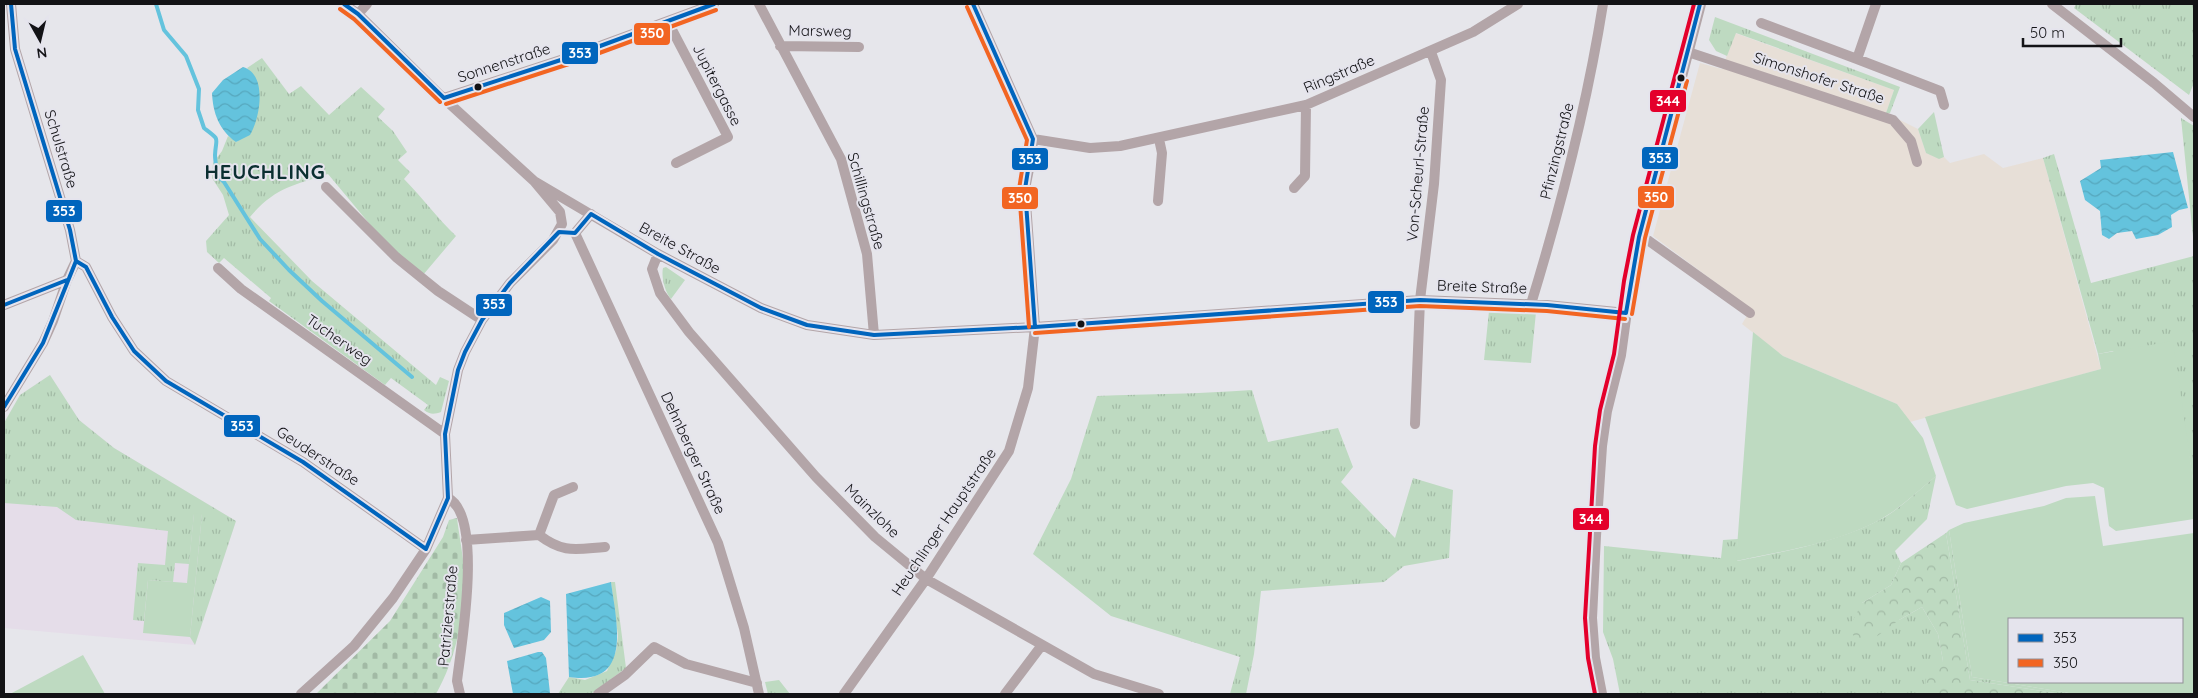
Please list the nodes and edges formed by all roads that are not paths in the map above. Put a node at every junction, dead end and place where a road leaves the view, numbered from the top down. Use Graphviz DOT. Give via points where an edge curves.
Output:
graph roads {
  1 [pos="11,4"];
  2 [pos="344,4"];
  3 [pos="366,4"];
  4 [pos="714,4"];
  5 [pos="759,4"];
  6 [pos="974,4"];
  7 [pos="1518,4"];
  8 [pos="1603,4"];
  9 [pos="1700,4"];
  10 [pos="1876,4"];
  11 [pos="2052,4"];
  12 [pos="358,14"];
  13 [pos="668,22"];
  14 [pos="1761,23"];
  15 [pos="780,46"];
  16 [pos="859,47"];
  17 [pos="1431,52"];
  18 [pos="1688,52"];
  19 [pos="1857,59"];
  20 [pos="444,98"];
  21 [pos="1306,105"];
  22 [pos="1944,105"];
  23 [pos="2194,117"];
  24 [pos="1033,139"];
  25 [pos="1159,139"];
  26 [pos="1917,162"];
  27 [pos="676,163"];
  28 [pos="534,181"];
  29 [pos="326,188"];
  30 [pos="1294,188"];
  31 [pos="1158,200"];
  32 [pos="591,214"];
  33 [pos="558,232"];
  34 [pos="575,233"];
  35 [pos="1639,237"];
  36 [pos="658,254"];
  37 [pos="76,261"];
  38 [pos="218,268"];
  39 [pos="67,280"];
  40 [pos="1420,300"];
  41 [pos="1531,304"];
  42 [pos="4,305"];
  43 [pos="1626,313"];
  44 [pos="1750,313"];
  45 [pos="482,320"];
  46 [pos="1035,327"];
  47 [pos="874,335"];
  48 [pos="4,407"];
  49 [pos="1415,424"];
  50 [pos="445,434"];
  51 [pos="573,487"];
  52 [pos="448,498"];
  53 [pos="539,535"];
  54 [pos="466,540"];
  55 [pos="605,547"];
  56 [pos="426,549"];
  57 [pos="926,578"];
  58 [pos="1042,645"];
  59 [pos="756,683"];
  60 [pos="301,694"];
  61 [pos="460,694"];
  62 [pos="598,694"];
  63 [pos="759,694"];
  64 [pos="844,694"];
  65 [pos="1005,694"];
  66 [pos="1159,694"];
  67 [pos="1601,694"];
  1 -- 37 [label="street, Schulstraße" via="15,49 70,230"];
  2 -- 12 [label="street"];
  3 -- 12 [label="street"];
  4 -- 13 [label="street, Sonnenstraße"];
  5 -- 15 [label="street, Schillingstraße"];
  6 -- 24 [label="street"];
  7 -- 17 [label="street, Ringstraße" via="1473,32"];
  8 -- 41 [label="street, Pfinzingstraße" via="1582,115"];
  9 -- 18 [label="street"];
  10 -- 19 [label="street"];
  11 -- 23 [label="street"];
  12 -- 20 [label="street"];
  13 -- 20 [label="street, Sonnenstraße"];
  13 -- 27 [label="street, Jupitergasse" via="728,137"];
  14 -- 19 [label="street"];
  15 -- 16 [label="street, Marsweg"];
  15 -- 47 [label="street, Schillingstraße" via="840,160 867,254"];
  17 -- 21 [label="street, Ringstraße"];
  17 -- 40 [label="street, Von-Scheurl-Straße" via="1441,80 1434,184"];
  18 -- 26 [label="street, Simonshofer Straße" via="1893,120 1911,141"];
  18 -- 35 [label="street"];
  19 -- 22 [label="street" via="1940,91"];
  20 -- 28 [label="street"];
  21 -- 25 [label="street, Ringstraße"];
  21 -- 30 [label="street" via="1306,176"];
  24 -- 25 [label="street, Ringstraße" via="1103,148"];
  24 -- 46 [label="street, Heuchlinger Hauptstraße" via="1025,189"];
  25 -- 31 [label="street" via="1162,158"];
  28 -- 32 [label="street, Breite Straße"];
  28 -- 33 [label="street" via="560,212 562,224"];
  29 -- 45 [label="street" via="396,257 438,291"];
  32 -- 34 [label="street"];
  32 -- 36 [label="street, Breite Straße"];
  33 -- 34 [label="street"];
  33 -- 45 [label="street" via="510,283"];
  34 -- 59 [label="street, Dehnberger Straße" via="718,543 744,628"];
  35 -- 43 [label="street"];
  35 -- 44 [label="street" via="1649,240"];
  36 -- 47 [label="street, Breite Straße" via="761,308 807,325"];
  36 -- 57 [label="street, Mainzlohe" via="652,269 660,293 689,332 816,477 875,537"];
  37 -- 39 [label="street"];
  37 -- 56 [label="street, Geuderstraße" via="86,268 134,352 166,381 303,462"];
  38 -- 50 [label="street, Tucherweg" via="241,289"];
  39 -- 42 [label="street"];
  39 -- 48 [label="street" via="43,343"];
  40 -- 41 [label="street, Breite Straße"];
  40 -- 46 [label="street, Breite Straße"];
  40 -- 49 [label="street, Von-Scheurl-Straße"];
  41 -- 43 [label="street, Breite Straße"];
  43 -- 67 [label="street" via="1620,355 1606,411 1594,536 1591,618"];
  45 -- 50 [label="street" via="458,370"];
  46 -- 47 [label="street, Breite Straße"];
  46 -- 57 [label="street, Heuchlinger Hauptstraße" via="1028,388 1009,451"];
  50 -- 52 [label="street"];
  51 -- 53 [label="street" via="554,495"];
  52 -- 54 [label="street, Patrizierstraße" via="455,502 462,514"];
  52 -- 56 [label="street"];
  53 -- 54 [label="street"];
  53 -- 55 [label="street" via="554,546 568,549"];
  54 -- 61 [label="street, Patrizierstraße" via="468,594 457,681"];
  56 -- 60 [label="street" via="393,598 354,646"];
  57 -- 58 [label="street, Mainzlohe"];
  57 -- 64 [label="street, Heuchlinger Hauptstraße"];
  58 -- 65 [label="street"];
  58 -- 66 [label="street, Mainzlohe" via="1094,674"];
  59 -- 62 [label="street" via="686,664 654,647 625,675"];
  59 -- 63 [label="street, Dehnberger Straße"];
}
